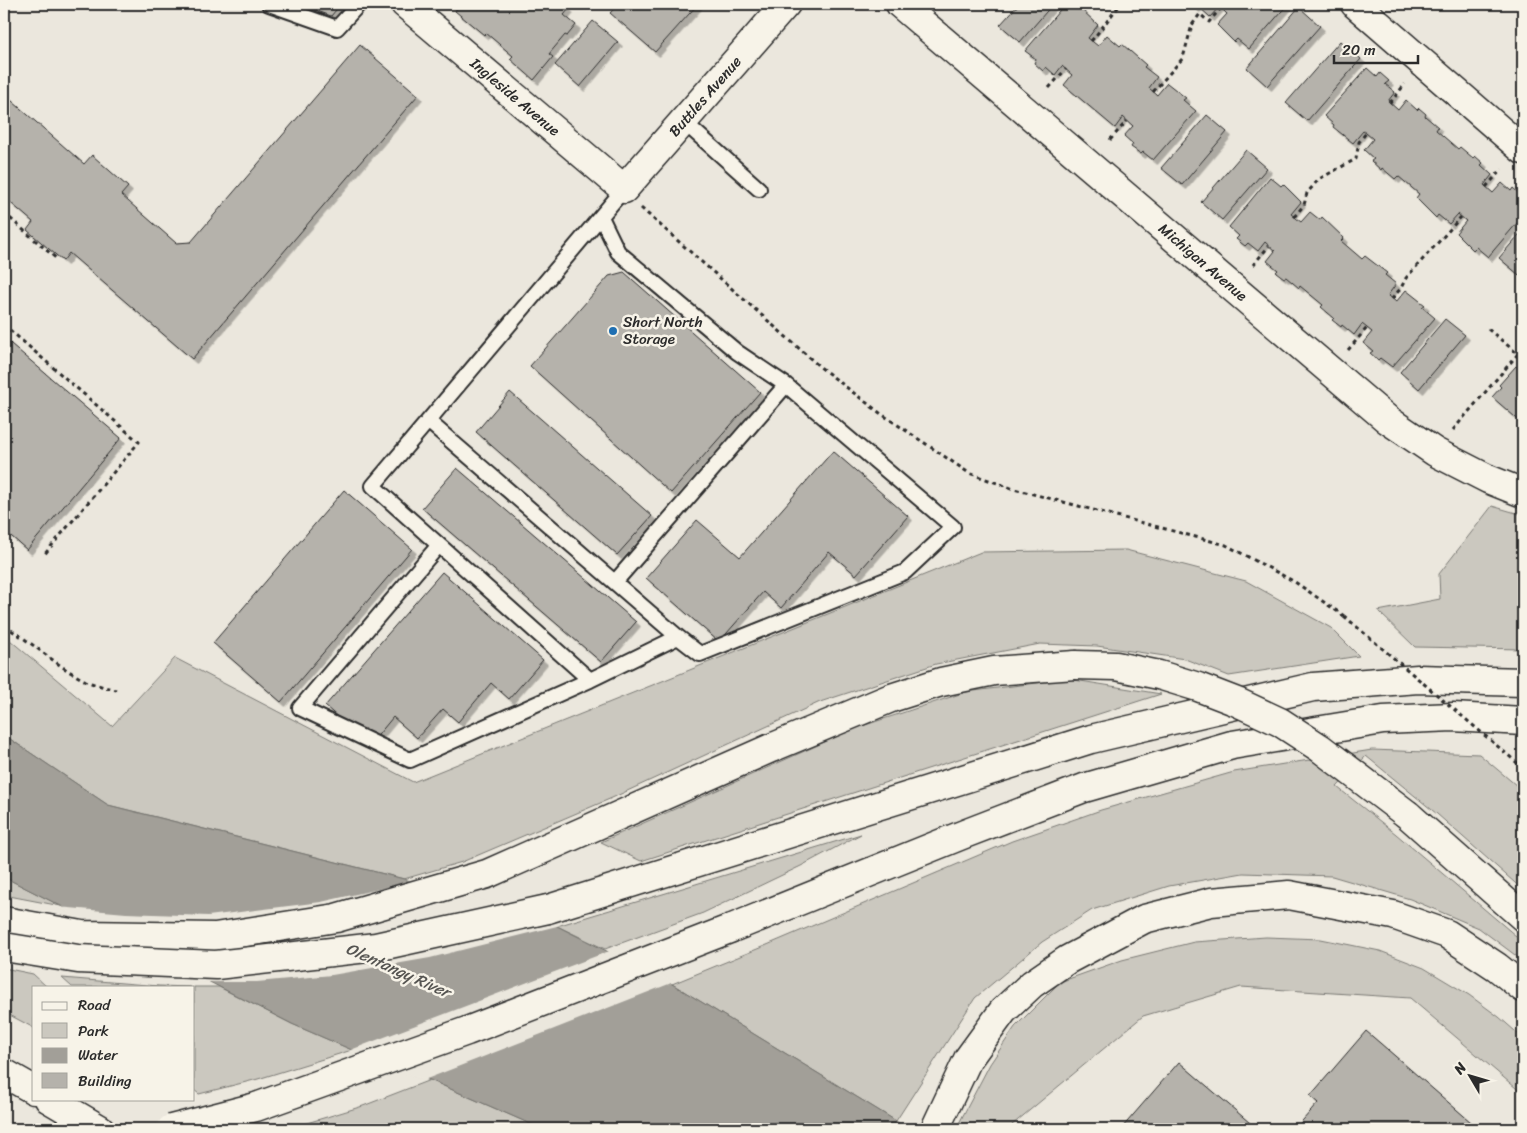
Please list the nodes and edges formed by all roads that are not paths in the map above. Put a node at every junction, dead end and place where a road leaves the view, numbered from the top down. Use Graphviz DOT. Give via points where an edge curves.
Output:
graph roads {
  1 [pos="269,4"];
  2 [pos="359,4"];
  3 [pos="405,4"];
  4 [pos="786,4"];
  5 [pos="900,4"];
  6 [pos="1355,4"];
  7 [pos="684,122"];
  8 [pos="1523,150"];
  9 [pos="758,189"];
  10 [pos="624,190"];
  11 [pos="601,217"];
  12 [pos="786,385"];
  13 [pos="428,420"];
  14 [pos="1523,493"];
  15 [pos="438,545"];
  16 [pos="615,582"];
  17 [pos="678,637"];
  18 [pos="590,680"];
  19 [pos="1523,682"];
  20 [pos="1523,721"];
  21 [pos="1523,917"];
  22 [pos="4,921"];
  23 [pos="4,947"];
  24 [pos="1523,988"];
  25 [pos="4,1073"];
  26 [pos="32,1089"];
  27 [pos="51,1100"];
  28 [pos="100,1129"];
  29 [pos="171,1129"];
  30 [pos="935,1129"];
  1 -- 2 [label="lane" via="337,28"];
  3 -- 10 [label="main road, Ingleside Avenue"];
  4 -- 7 [label="main road, Buttles Avenue"];
  5 -- 14 [label="main road, Michigan Avenue" via="1388,420 1435,452"];
  6 -- 8 [label="main road"];
  7 -- 9 [label="lane"];
  7 -- 10 [label="main road, Buttles Avenue"];
  10 -- 11 [label="lane"];
  11 -- 12 [label="lane" via="618,252 737,352"];
  11 -- 13 [label="lane"];
  12 -- 16 [label="lane"];
  12 -- 17 [label="lane" via="953,528 905,572 700,654"];
  13 -- 15 [label="lane" via="372,486"];
  13 -- 16 [label="lane"];
  15 -- 18 [label="lane"];
  15 -- 18 [label="lane" via="300,708 410,760"];
  16 -- 17 [label="lane"];
  17 -- 18 [label="lane"];
  19 -- 23 [label="main road, bridge" via="1418,679 1313,688 1091,739 548,910 376,947 216,965 78,959"];
  20 -- 29 [label="main road, bridge" via="1453,717 1383,720 1232,745 1084,788 467,1031 256,1107"];
  21 -- 22 [label="main road, bridge" via="1408,815 1280,722 1237,702 1159,675 1116,666 1075,665 994,671 942,682 891,698 487,874 336,918 215,937 82,935"];
  24 -- 30 [label="main road" via="1447,934 1393,915 1289,895 1211,902 1144,919 1067,960 1032,984 1003,1011 968,1059"];
  25 -- 26 [label="main road"];
  27 -- 28 [label="main road"];
}
